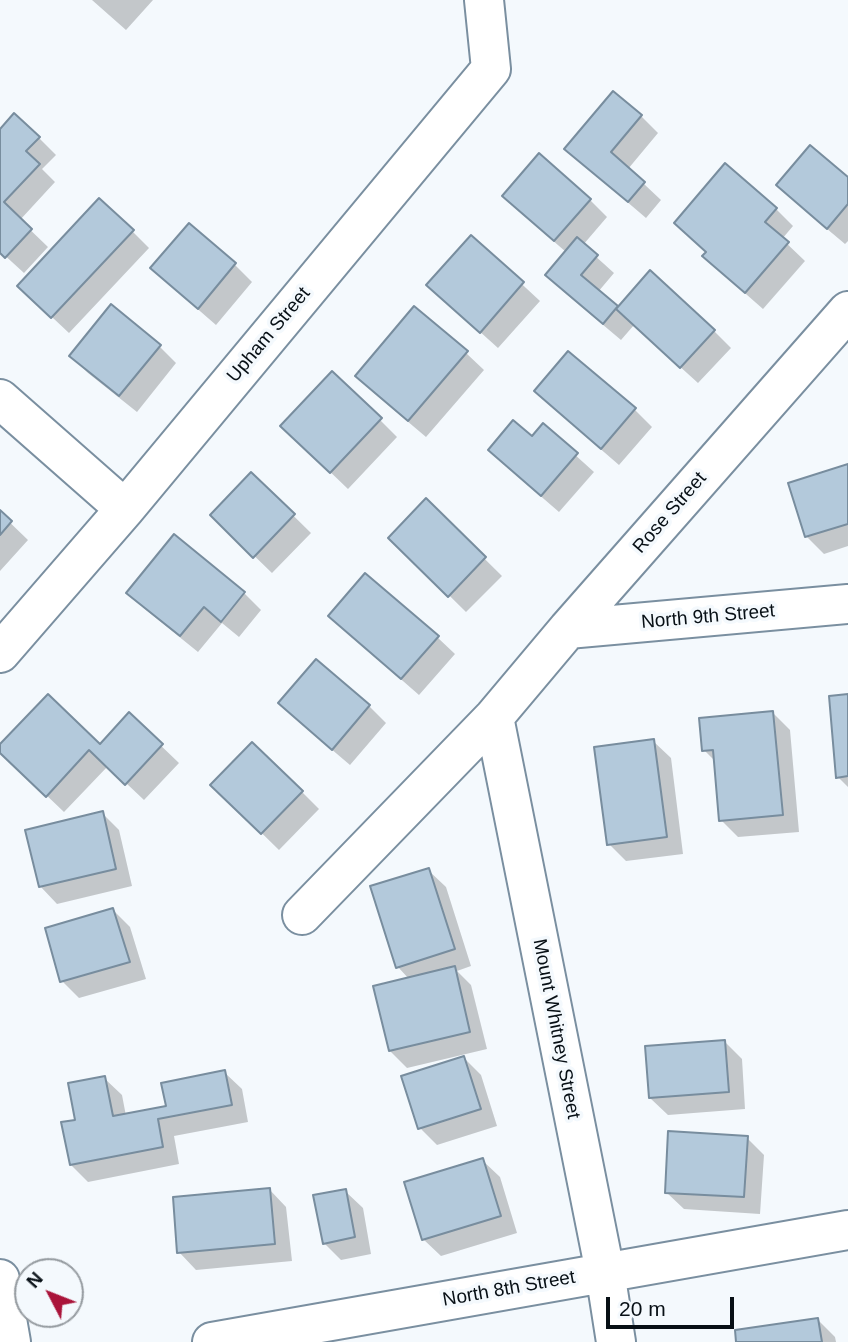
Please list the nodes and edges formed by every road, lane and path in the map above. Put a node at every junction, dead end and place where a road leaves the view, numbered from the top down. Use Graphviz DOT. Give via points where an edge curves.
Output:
graph roads {
  1 [pos="484,0"];
  2 [pos="848,311"];
  3 [pos="0,399"];
  4 [pos="125,509"];
  5 [pos="848,604"];
  6 [pos="568,629"];
  7 [pos="0,653"];
  8 [pos="494,716"];
  9 [pos="302,915"];
  10 [pos="848,1230"];
  11 [pos="605,1272"];
  12 [pos="0,1279"];
  13 [pos="10,1342"];
  14 [pos="212,1342"];
  15 [pos="617,1342"];
  1 -- 4 [label="street, Upham Street" via="491,69"];
  2 -- 6 [label="street, Rose Street"];
  3 -- 4 [label="street"];
  4 -- 7 [label="street, Upham Street"];
  5 -- 6 [label="street, North 9th Street"];
  6 -- 8 [label="street, Rose Street"];
  8 -- 9 [label="street, Rose Street"];
  8 -- 11 [label="street, Mount Whitney Street"];
  10 -- 11 [label="street, North 8th Street"];
  11 -- 14 [label="street, North 8th Street"];
  11 -- 15 [label="street, Mount Whitney Street"];
  12 -- 13 [label="street"];
}
